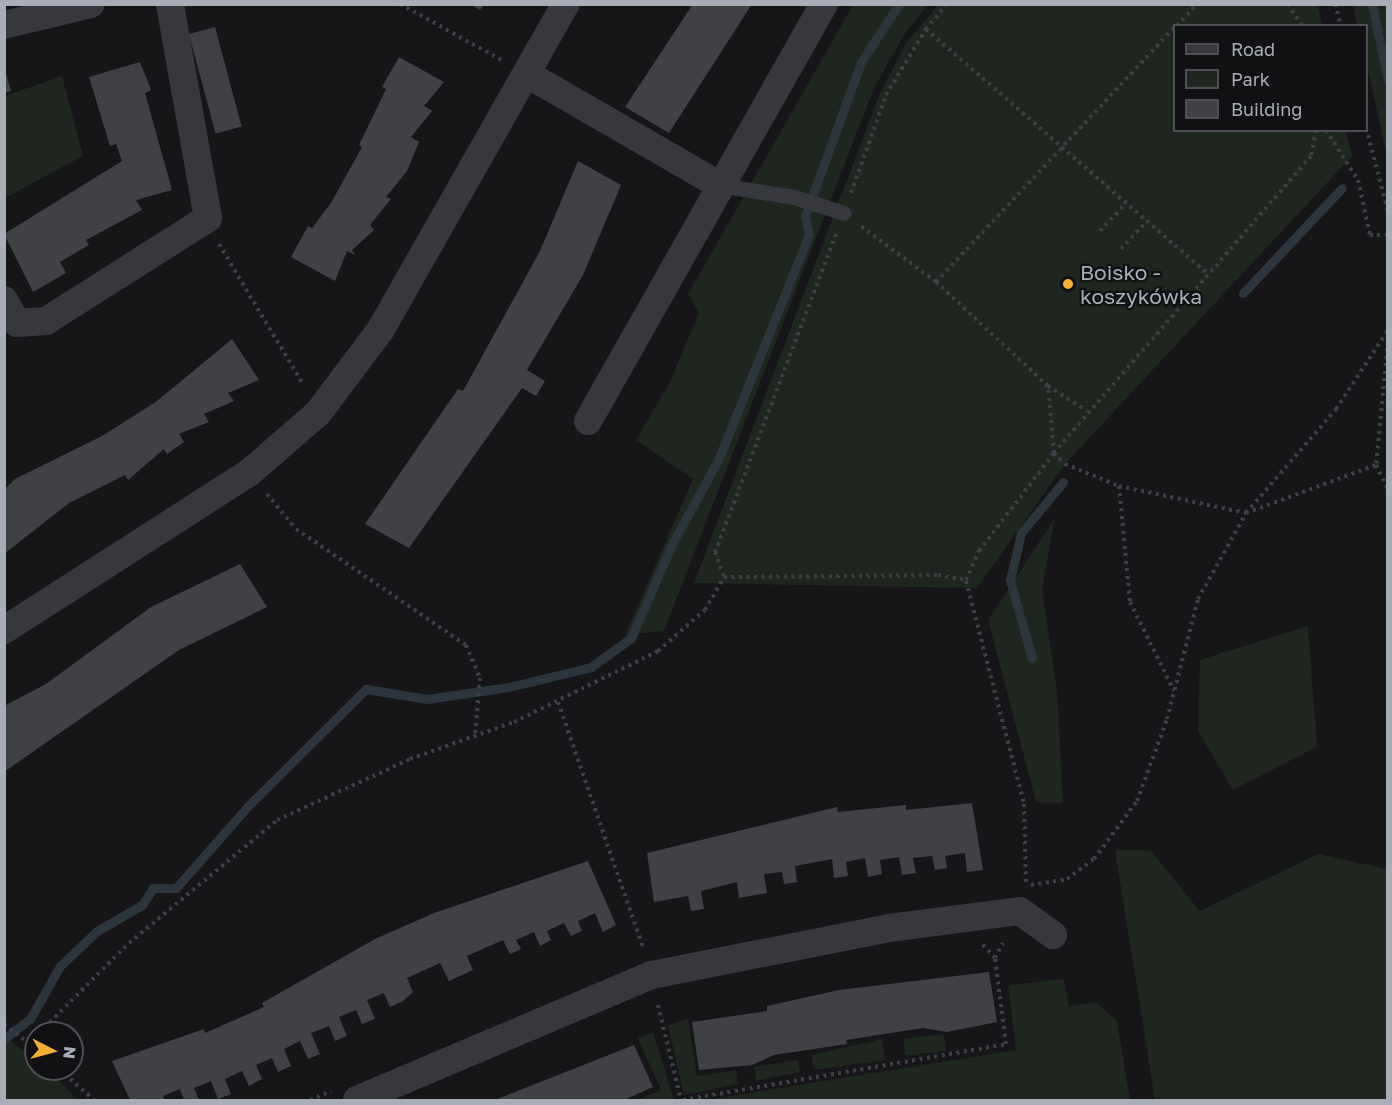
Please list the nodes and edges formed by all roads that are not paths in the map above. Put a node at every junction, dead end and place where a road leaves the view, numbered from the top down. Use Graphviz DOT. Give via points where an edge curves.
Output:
graph roads {
  1 [pos="91,4"];
  2 [pos="170,4"];
  3 [pos="566,4"];
  4 [pos="824,4"];
  5 [pos="4,25"];
  6 [pos="527,74"];
  7 [pos="719,184"];
  8 [pos="844,213"];
  9 [pos="4,300"];
  10 [pos="588,421"];
  11 [pos="4,630"];
  12 [pos="1053,935"];
  13 [pos="357,1101"];
  1 -- 5 [label="street"];
  2 -- 9 [label="street" via="208,218 46,321 17,323"];
  3 -- 6 [label="street"];
  4 -- 7 [label="street"];
  6 -- 7 [label="street"];
  6 -- 11 [label="street" via="381,329 318,413 249,473"];
  7 -- 8 [label="lane" via="794,197"];
  7 -- 10 [label="street"];
  12 -- 13 [label="street" via="1020,911 889,928 652,975"];
}
